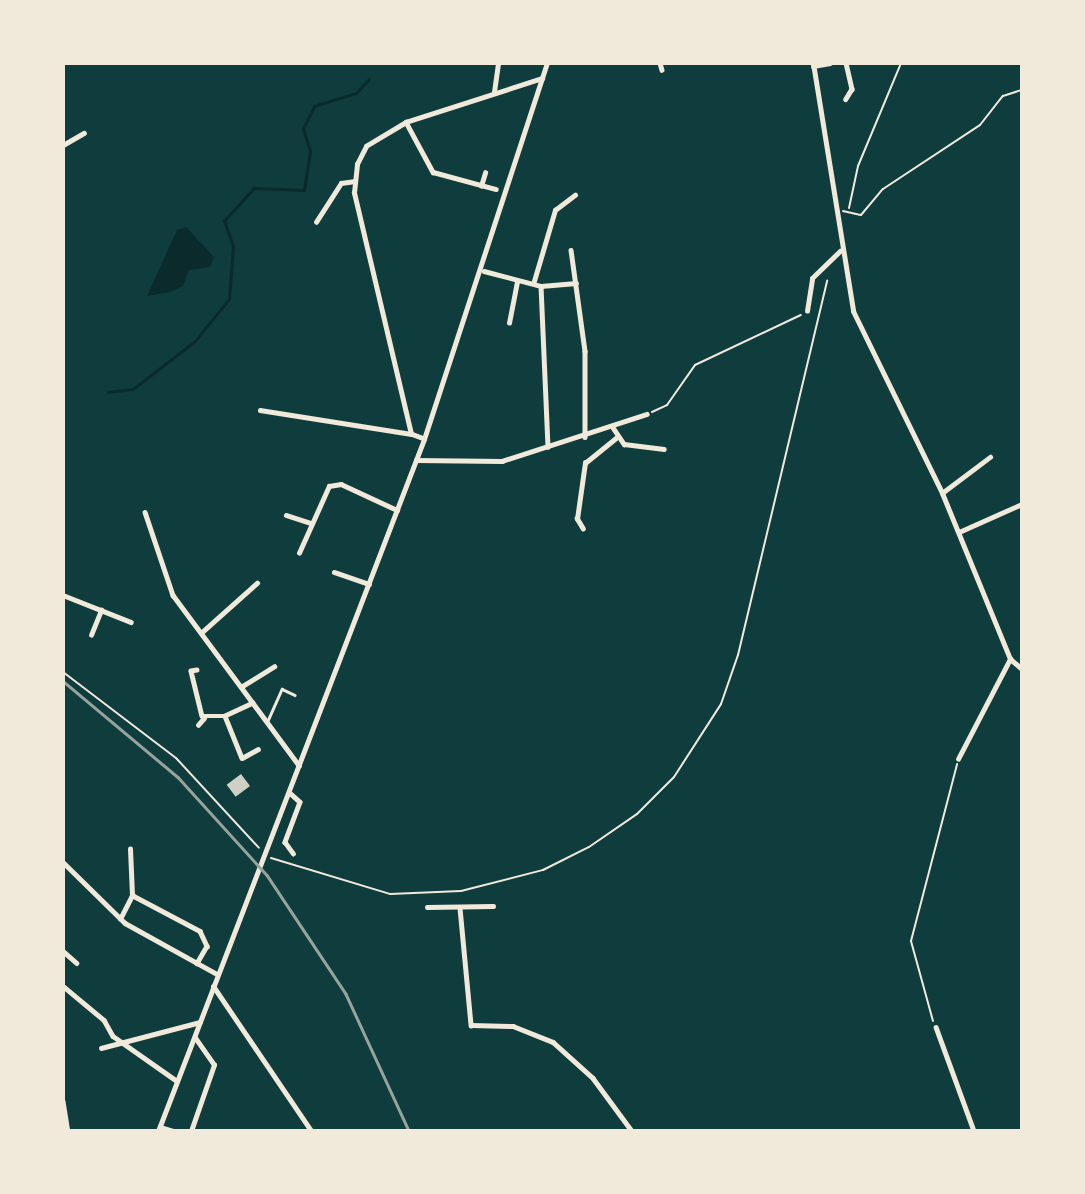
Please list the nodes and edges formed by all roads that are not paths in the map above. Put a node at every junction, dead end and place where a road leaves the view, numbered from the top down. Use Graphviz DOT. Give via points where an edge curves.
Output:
graph roads {
  1 [pos="498,63"];
  2 [pos="547,63"];
  3 [pos="660,63"];
  4 [pos="830,63"];
  5 [pos="846,63"];
  6 [pos="813,64"];
  7 [pos="662,70"];
  8 [pos="542,78"];
  9 [pos="494,93"];
  10 [pos="846,99"];
  11 [pos="406,122"];
  12 [pos="84,133"];
  13 [pos="63,145"];
  14 [pos="485,173"];
  15 [pos="355,181"];
  16 [pos="481,186"];
  17 [pos="495,189"];
  18 [pos="575,195"];
  19 [pos="316,222"];
  20 [pos="571,250"];
  21 [pos="840,251"];
  22 [pos="484,271"];
  23 [pos="534,281"];
  24 [pos="517,282"];
  25 [pos="576,283"];
  26 [pos="541,286"];
  27 [pos="807,311"];
  28 [pos="509,323"];
  29 [pos="260,410"];
  30 [pos="647,414"];
  31 [pos="612,426"];
  32 [pos="411,435"];
  33 [pos="585,437"];
  34 [pos="616,438"];
  35 [pos="424,439"];
  36 [pos="548,447"];
  37 [pos="664,449"];
  38 [pos="990,457"];
  39 [pos="416,460"];
  40 [pos="942,493"];
  41 [pos="1022,504"];
  42 [pos="397,510"];
  43 [pos="145,512"];
  44 [pos="286,515"];
  45 [pos="311,523"];
  46 [pos="583,529"];
  47 [pos="959,532"];
  48 [pos="299,553"];
  49 [pos="334,572"];
  50 [pos="257,583"];
  51 [pos="369,584"];
  52 [pos="63,595"];
  53 [pos="101,610"];
  54 [pos="131,622"];
  55 [pos="201,633"];
  56 [pos="91,635"];
  57 [pos="1010,659"];
  58 [pos="274,666"];
  59 [pos="1022,669"];
  60 [pos="197,670"];
  61 [pos="241,687"];
  62 [pos="295,695"];
  63 [pos="253,703"];
  64 [pos="225,716"];
  65 [pos="204,718"];
  66 [pos="267,722"];
  67 [pos="198,725"];
  68 [pos="258,749"];
  69 [pos="958,759"];
  70 [pos="300,765"];
  71 [pos="290,793"];
  72 [pos="130,849"];
  73 [pos="293,853"];
  74 [pos="63,862"];
  75 [pos="132,895"];
  76 [pos="493,906"];
  77 [pos="427,907"];
  78 [pos="460,908"];
  79 [pos="120,919"];
  80 [pos="63,951"];
  81 [pos="77,963"];
  82 [pos="197,963"];
  83 [pos="217,974"];
  84 [pos="63,986"];
  85 [pos="213,986"];
  86 [pos="200,1022"];
  87 [pos="936,1027"];
  88 [pos="195,1038"];
  89 [pos="121,1042"];
  90 [pos="101,1048"];
  91 [pos="177,1081"];
  92 [pos="63,1101"];
  93 [pos="159,1129"];
  94 [pos="68,1131"];
  95 [pos="173,1131"];
  96 [pos="191,1131"];
  97 [pos="311,1131"];
  98 [pos="632,1131"];
  99 [pos="974,1131"];
  1 -- 9 [label="street"];
  2 -- 8 [label="street"];
  3 -- 7 [label="street"];
  4 -- 6 [label="street"];
  5 -- 10 [label="street" via="852,89"];
  6 -- 21 [label="street"];
  8 -- 9 [label="street"];
  8 -- 22 [label="street"];
  9 -- 11 [label="street"];
  11 -- 15 [label="street" via="366,146"];
  11 -- 16 [label="street" via="433,172"];
  12 -- 13 [label="street"];
  14 -- 16 [label="street"];
  15 -- 19 [label="street" via="341,183"];
  15 -- 32 [label="street"];
  16 -- 17 [label="street"];
  18 -- 23 [label="street" via="555,210"];
  20 -- 25 [label="street"];
  21 -- 27 [label="street" via="812,278"];
  21 -- 40 [label="street" via="859,327"];
  22 -- 24 [label="street"];
  22 -- 35 [label="street"];
  23 -- 24 [label="street"];
  23 -- 26 [label="street"];
  24 -- 28 [label="street"];
  25 -- 26 [label="street"];
  25 -- 33 [label="street"];
  26 -- 36 [label="street"];
  29 -- 32 [label="street" via="393,437"];
  30 -- 31 [label="street"];
  31 -- 33 [label="street"];
  31 -- 34 [label="street"];
  32 -- 35 [label="street"];
  33 -- 36 [label="street"];
  34 -- 37 [label="street"];
  34 -- 46 [label="street" via="585,463 577,519"];
  35 -- 39 [label="street"];
  36 -- 39 [label="street" via="473,465"];
  38 -- 40 [label="street"];
  39 -- 42 [label="street"];
  40 -- 47 [label="street"];
  41 -- 47 [label="street"];
  42 -- 45 [label="street" via="341,484 329,486"];
  42 -- 51 [label="street"];
  43 -- 55 [label="street" via="173,596"];
  44 -- 45 [label="street"];
  45 -- 48 [label="street"];
  47 -- 57 [label="street"];
  49 -- 51 [label="street"];
  50 -- 55 [label="street"];
  51 -- 70 [label="street"];
  52 -- 53 [label="street"];
  53 -- 54 [label="street"];
  53 -- 56 [label="street"];
  55 -- 61 [label="street"];
  57 -- 59 [label="street"];
  57 -- 69 [label="street"];
  58 -- 61 [label="street"];
  60 -- 65 [label="street" via="191,671"];
  61 -- 63 [label="street"];
  62 -- 66 [label="lane" via="282,689"];
  63 -- 64 [label="street"];
  63 -- 66 [label="street"];
  64 -- 65 [label="street"];
  64 -- 68 [label="street" via="242,758"];
  65 -- 67 [label="street"];
  66 -- 70 [label="street"];
  70 -- 71 [label="street"];
  71 -- 73 [label="street" via="300,802 285,842"];
  71 -- 83 [label="street"];
  72 -- 75 [label="street"];
  74 -- 79 [label="street"];
  75 -- 79 [label="street"];
  75 -- 82 [label="street" via="200,930 206,946"];
  76 -- 78 [label="street"];
  77 -- 78 [label="street"];
  78 -- 98 [label="street" via="471,1025 513,1026 553,1042 593,1078"];
  79 -- 82 [label="street"];
  80 -- 81 [label="street"];
  82 -- 83 [label="street"];
  83 -- 85 [label="street"];
  84 -- 89 [label="street"];
  85 -- 86 [label="street"];
  85 -- 97 [label="street"];
  86 -- 88 [label="street"];
  86 -- 89 [label="street"];
  87 -- 99 [label="street"];
  88 -- 91 [label="street"];
  88 -- 96 [label="street" via="214,1065"];
  89 -- 90 [label="street"];
  89 -- 91 [label="street"];
  91 -- 93 [label="street"];
  92 -- 94 [label="street"];
  93 -- 95 [label="street"];
}
